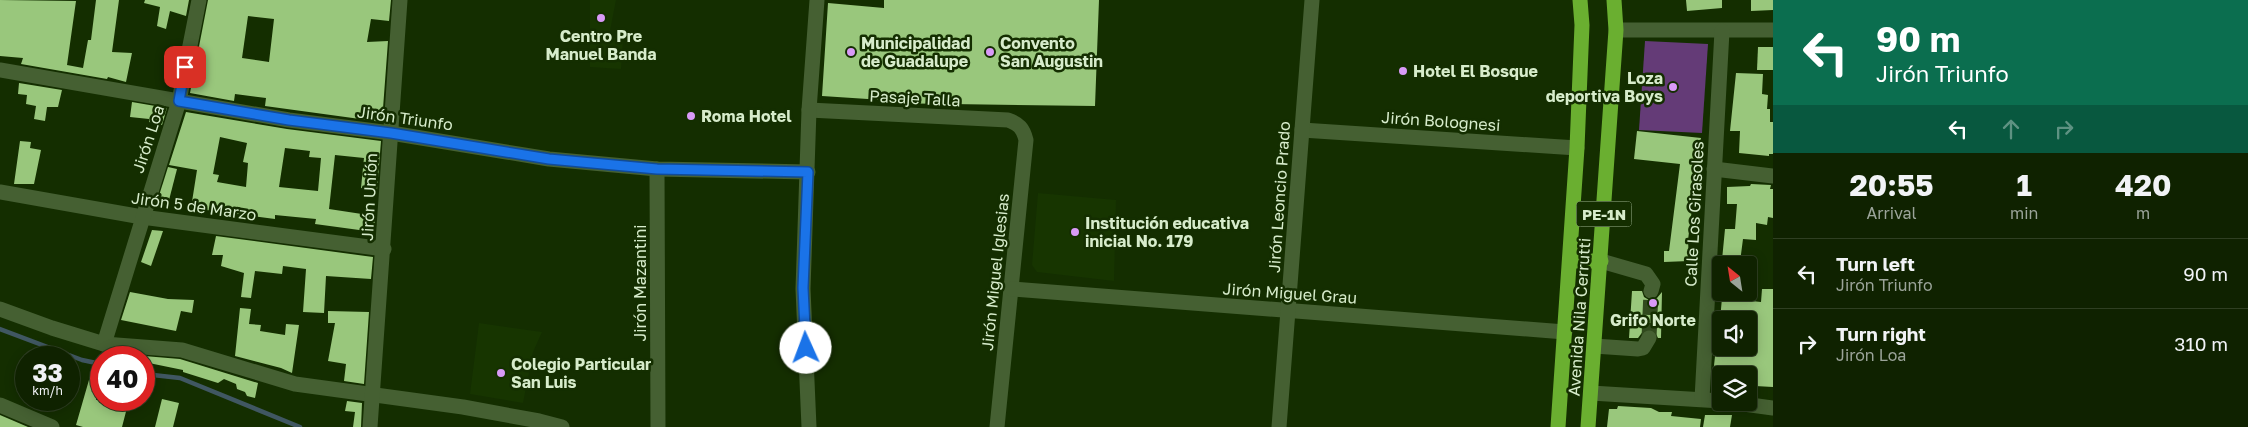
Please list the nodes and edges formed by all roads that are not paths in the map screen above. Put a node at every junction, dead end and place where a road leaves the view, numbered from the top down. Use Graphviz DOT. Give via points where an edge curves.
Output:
graph roads {
  1 [pos="199,0"];
  2 [pos="400,0"];
  3 [pos="817,0"];
  4 [pos="1312,0"];
  5 [pos="1580,0"];
  6 [pos="1614,0"];
  7 [pos="1616,30"];
  8 [pos="1773,30"];
  9 [pos="1722,31"];
  10 [pos="0,70"];
  11 [pos="179,101"];
  12 [pos="810,110"];
  13 [pos="1018,124"];
  14 [pos="1302,130"];
  15 [pos="391,133"];
  16 [pos="1577,148"];
  17 [pos="657,169"];
  18 [pos="1714,169"];
  19 [pos="808,172"];
  20 [pos="1773,176"];
  21 [pos="0,192"];
  22 [pos="142,217"];
  23 [pos="384,249"];
  24 [pos="1570,261"];
  25 [pos="1601,261"];
  26 [pos="1012,289"];
  27 [pos="1651,292"];
  28 [pos="0,309"];
  29 [pos="1288,311"];
  30 [pos="1565,332"];
  31 [pos="1649,338"];
  32 [pos="104,344"];
  33 [pos="1594,346"];
  34 [pos="1591,394"];
  35 [pos="374,396"];
  36 [pos="1702,399"];
  37 [pos="1712,401"];
  38 [pos="0,405"];
  39 [pos="1757,406"];
  40 [pos="1773,408"];
  41 [pos="44,426"];
  42 [pos="370,427"];
  43 [pos="562,427"];
  44 [pos="658,427"];
  45 [pos="809,427"];
  46 [pos="997,427"];
  47 [pos="1279,427"];
  48 [pos="1558,427"];
  49 [pos="1588,427"];
  1 -- 11 [label="street, Jirón Loa"];
  2 -- 15 [label="street, Jirón Unión"];
  3 -- 12 [label="street"];
  4 -- 14 [label="street, Jirón Leoncio Prado"];
  5 -- 16 [label="highway, Avenida Nila Cerrutti / PE-1N" via="1582,25"];
  6 -- 7 [label="highway, Avenida Nila Cerrutti / PE-1N"];
  7 -- 9 [label="street"];
  7 -- 25 [label="highway, Avenida Nila Cerrutti / PE-1N"];
  8 -- 9 [label="street"];
  9 -- 18 [label="street, Calle Los Girasoles"];
  10 -- 11 [label="street, Jirón Triunfo"];
  11 -- 15 [label="street, Jirón Triunfo"];
  11 -- 22 [label="street, Jirón Loa"];
  12 -- 13 [label="street, Pasaje Talla" via="1008,120"];
  12 -- 19 [label="street"];
  13 -- 26 [label="street, Jirón Miguel Iglesias" via="1024,130 1026,140"];
  14 -- 16 [label="street, Jirón Bolognesi"];
  14 -- 29 [label="street, Jirón Leoncio Prado"];
  15 -- 17 [label="street, Jirón Triunfo" via="549,159"];
  15 -- 23 [label="street, Jirón Unión"];
  16 -- 24 [label="highway, Avenida Nila Cerrutti / PE-1N"];
  17 -- 19 [label="street, Jirón Triunfo"];
  17 -- 44 [label="street, Jirón Mazantini"];
  18 -- 20 [label="street"];
  18 -- 36 [label="street, Calle Los Girasoles"];
  19 -- 45 [label="street" via="803,288"];
  21 -- 22 [label="street, Jirón 5 de Marzo"];
  22 -- 23 [label="street, Jirón 5 de Marzo"];
  22 -- 32 [label="street, Jirón Loa"];
  23 -- 35 [label="street, Jirón Unión"];
  24 -- 25 [label="highway"];
  24 -- 30 [label="highway, Avenida Nila Cerrutti / PE-1N"];
  25 -- 27 [label="street" via="1646,274 1653,284"];
  25 -- 33 [label="highway, Avenida Nila Cerrutti / PE-1N"];
  26 -- 29 [label="street, Jirón Miguel Grau"];
  26 -- 46 [label="street, Jirón Miguel Iglesias"];
  28 -- 32 [label="street"];
  29 -- 30 [label="street, Jirón Miguel Grau"];
  29 -- 47 [label="street, Jirón Leoncio Prado"];
  30 -- 48 [label="highway, Avenida Nila Cerrutti / PE-1N"];
  31 -- 33 [label="street" via="1643,348 1638,349"];
  32 -- 35 [label="street" via="182,350 295,384"];
  33 -- 34 [label="highway, Avenida Nila Cerrutti / PE-1N"];
  34 -- 36 [label="street"];
  34 -- 49 [label="highway, Avenida Nila Cerrutti / PE-1N"];
  35 -- 42 [label="street, Jirón Unión"];
  35 -- 43 [label="street" via="463,407"];
  36 -- 37 [label="street"];
  38 -- 41 [label="street"];
  39 -- 40 [label="street"];
}
